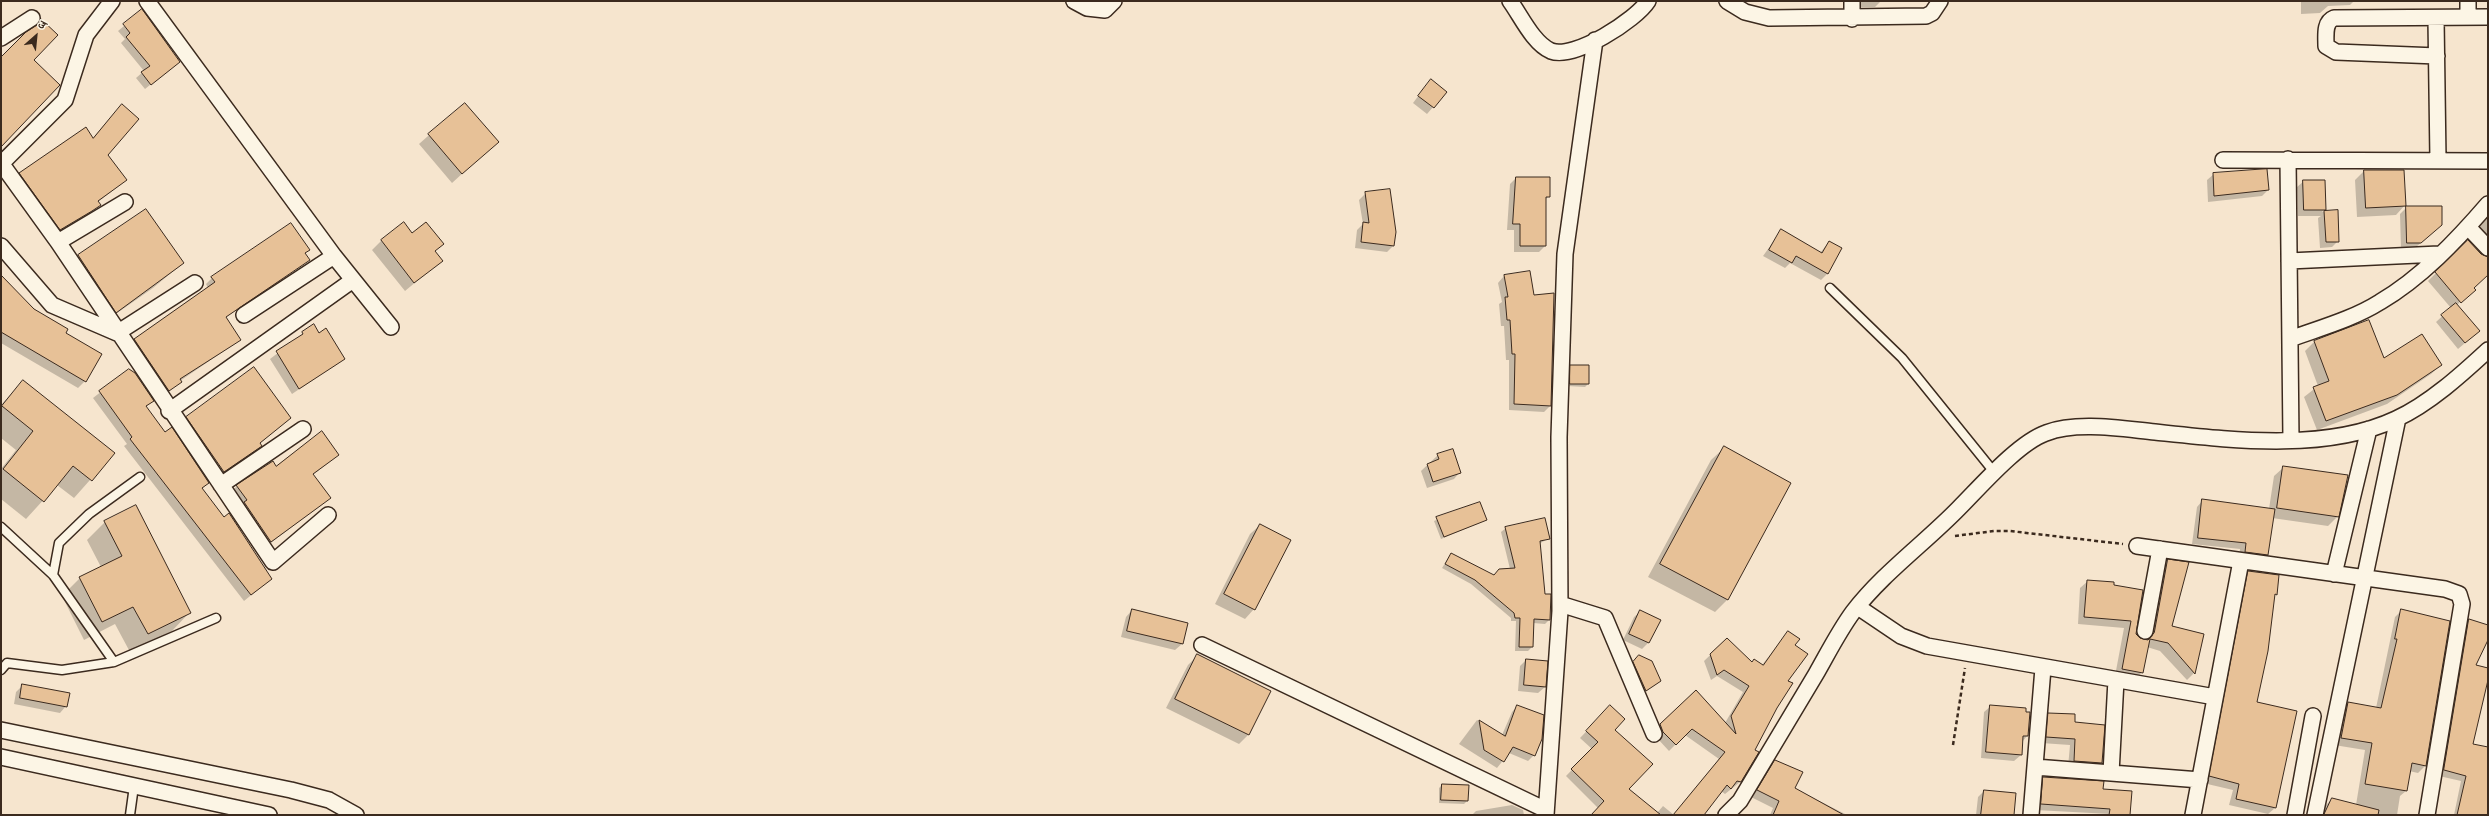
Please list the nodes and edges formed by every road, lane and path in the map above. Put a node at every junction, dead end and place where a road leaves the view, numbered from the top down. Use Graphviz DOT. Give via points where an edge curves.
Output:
graph roads {
  1 [pos="112,1"];
  2 [pos="147,1"];
  3 [pos="1074,1"];
  4 [pos="1114,1"];
  5 [pos="1510,1"];
  6 [pos="1648,1"];
  7 [pos="1727,1"];
  8 [pos="1852,1"];
  9 [pos="1940,1"];
  10 [pos="2468,1"];
  11 [pos="2488,17"];
  12 [pos="32,18"];
  13 [pos="1852,18"];
  14 [pos="2468,18"];
  15 [pos="2436,19"];
  16 [pos="1601,37"];
  17 [pos="1,38"];
  18 [pos="2437,56"];
  19 [pos="2288,159"];
  20 [pos="2223,160"];
  21 [pos="2438,160"];
  22 [pos="2488,161"];
  23 [pos="1,164"];
  24 [pos="125,202"];
  25 [pos="2488,204"];
  26 [pos="2468,227"];
  27 [pos="58,242"];
  28 [pos="1,246"];
  29 [pos="2488,248"];
  30 [pos="2439,254"];
  31 [pos="334,256"];
  32 [pos="2289,261"];
  33 [pos="353,280"];
  34 [pos="195,283"];
  35 [pos="1830,288"];
  36 [pos="244,315"];
  37 [pos="391,327"];
  38 [pos="117,333"];
  39 [pos="2290,339"];
  40 [pos="2488,350"];
  41 [pos="169,411"];
  42 [pos="2398,418"];
  43 [pos="303,429"];
  44 [pos="2369,429"];
  45 [pos="2291,440"];
  46 [pos="1994,472"];
  47 [pos="140,477"];
  48 [pos="221,485"];
  49 [pos="328,515"];
  50 [pos="1,527"];
  51 [pos="1928,540"];
  52 [pos="2137,546"];
  53 [pos="2160,549"];
  54 [pos="2241,561"];
  55 [pos="2334,574"];
  56 [pos="53,575"];
  57 [pos="2366,578"];
  58 [pos="1560,604"];
  59 [pos="1858,607"];
  60 [pos="216,618"];
  61 [pos="2145,631"];
  62 [pos="1202,645"];
  63 [pos="1967,655"];
  64 [pos="4,662"];
  65 [pos="114,662"];
  66 [pos="2043,668"];
  67 [pos="1,670"];
  68 [pos="2116,680"];
  69 [pos="2215,697"];
  70 [pos="2312,716"];
  71 [pos="1,730"];
  72 [pos="1654,734"];
  73 [pos="1953,745"];
  74 [pos="1,757"];
  75 [pos="2035,767"];
  76 [pos="2112,773"];
  77 [pos="2200,780"];
  78 [pos="134,786"];
  79 [pos="1546,813"];
  80 [pos="130,815"];
  81 [pos="269,815"];
  82 [pos="356,815"];
  83 [pos="1726,815"];
  84 [pos="2031,815"];
  85 [pos="2193,815"];
  86 [pos="2295,815"];
  87 [pos="2315,815"];
  88 [pos="2427,815"];
  1 -- 23 [label="street" via="86,35 65,100"];
  2 -- 31 [label="street"];
  3 -- 4 [label="street" via="1087,8 1105,10"];
  5 -- 16 [label="street" via="1542,45 1550,50 1563,53"];
  6 -- 16 [label="street" via="1629,21"];
  7 -- 13 [label="street" via="1745,12 1769,18"];
  8 -- 13 [label="street"];
  9 -- 13 [label="street" via="1932,13 1926,16"];
  10 -- 14 [label="street"];
  11 -- 14 [label="street"];
  12 -- 17 [label="street"];
  14 -- 15 [label="street"];
  15 -- 18 [label="street"];
  15 -- 18 [label="street" via="2334,18 2326,25 2326,46 2336,52"];
  16 -- 58 [label="street" via="1565,254 1559,437"];
  18 -- 21 [label="street"];
  19 -- 20 [label="street"];
  19 -- 21 [label="street"];
  19 -- 32 [label="street"];
  21 -- 22 [label="street"];
  23 -- 27 [label="street"];
  24 -- 27 [label="street"];
  25 -- 26 [label="street"];
  26 -- 29 [label="street"];
  26 -- 30 [label="street"];
  27 -- 38 [label="street"];
  28 -- 38 [label="street" via="52,305"];
  30 -- 32 [label="street"];
  30 -- 39 [label="street" via="2408,283 2380,302"];
  31 -- 33 [label="street"];
  31 -- 36 [label="street"];
  32 -- 39 [label="street"];
  33 -- 37 [label="street"];
  33 -- 41 [label="street"];
  34 -- 38 [label="street"];
  35 -- 46 [label="lane" via="1902,358"];
  38 -- 41 [label="street"];
  39 -- 45 [label="street"];
  40 -- 42 [label="street" via="2456,380"];
  41 -- 48 [label="street"];
  42 -- 44 [label="street"];
  42 -- 57 [label="street"];
  43 -- 48 [label="street"];
  44 -- 45 [label="street" via="2325,440"];
  44 -- 55 [label="street"];
  45 -- 46 [label="street" via="2206,437 2109,427 2060,430 2032,440"];
  46 -- 51 [label="street"];
  47 -- 56 [label="lane" via="89,514 59,543"];
  48 -- 49 [label="street" via="273,562"];
  50 -- 56 [label="lane"];
  51 -- 52 [label="path" via="1994,531"];
  51 -- 59 [label="street" via="1887,575"];
  52 -- 53 [label="street"];
  53 -- 54 [label="street"];
  53 -- 61 [label="street"];
  54 -- 55 [label="street"];
  54 -- 69 [label="street"];
  55 -- 57 [label="street"];
  56 -- 65 [label="lane"];
  57 -- 87 [label="street"];
  57 -- 88 [label="street" via="2453,590 2461,599"];
  58 -- 72 [label="street" via="1605,618"];
  58 -- 79 [label="street"];
  59 -- 63 [label="street" via="1901,636 1917,643"];
  59 -- 83 [label="street" via="1740,801"];
  60 -- 65 [label="lane"];
  62 -- 79 [label="street"];
  63 -- 66 [label="street"];
  63 -- 73 [label="path"];
  64 -- 65 [label="lane" via="62,670"];
  64 -- 67 [label="lane"];
  66 -- 68 [label="street"];
  66 -- 75 [label="street"];
  68 -- 69 [label="street"];
  68 -- 76 [label="street"];
  69 -- 77 [label="street"];
  70 -- 86 [label="street"];
  71 -- 82 [label="street" via="291,790 333,802"];
  74 -- 78 [label="street"];
  75 -- 76 [label="street"];
  75 -- 84 [label="street"];
  76 -- 77 [label="street"];
  77 -- 85 [label="street"];
  78 -- 80 [label="lane"];
  78 -- 81 [label="street"];
}
